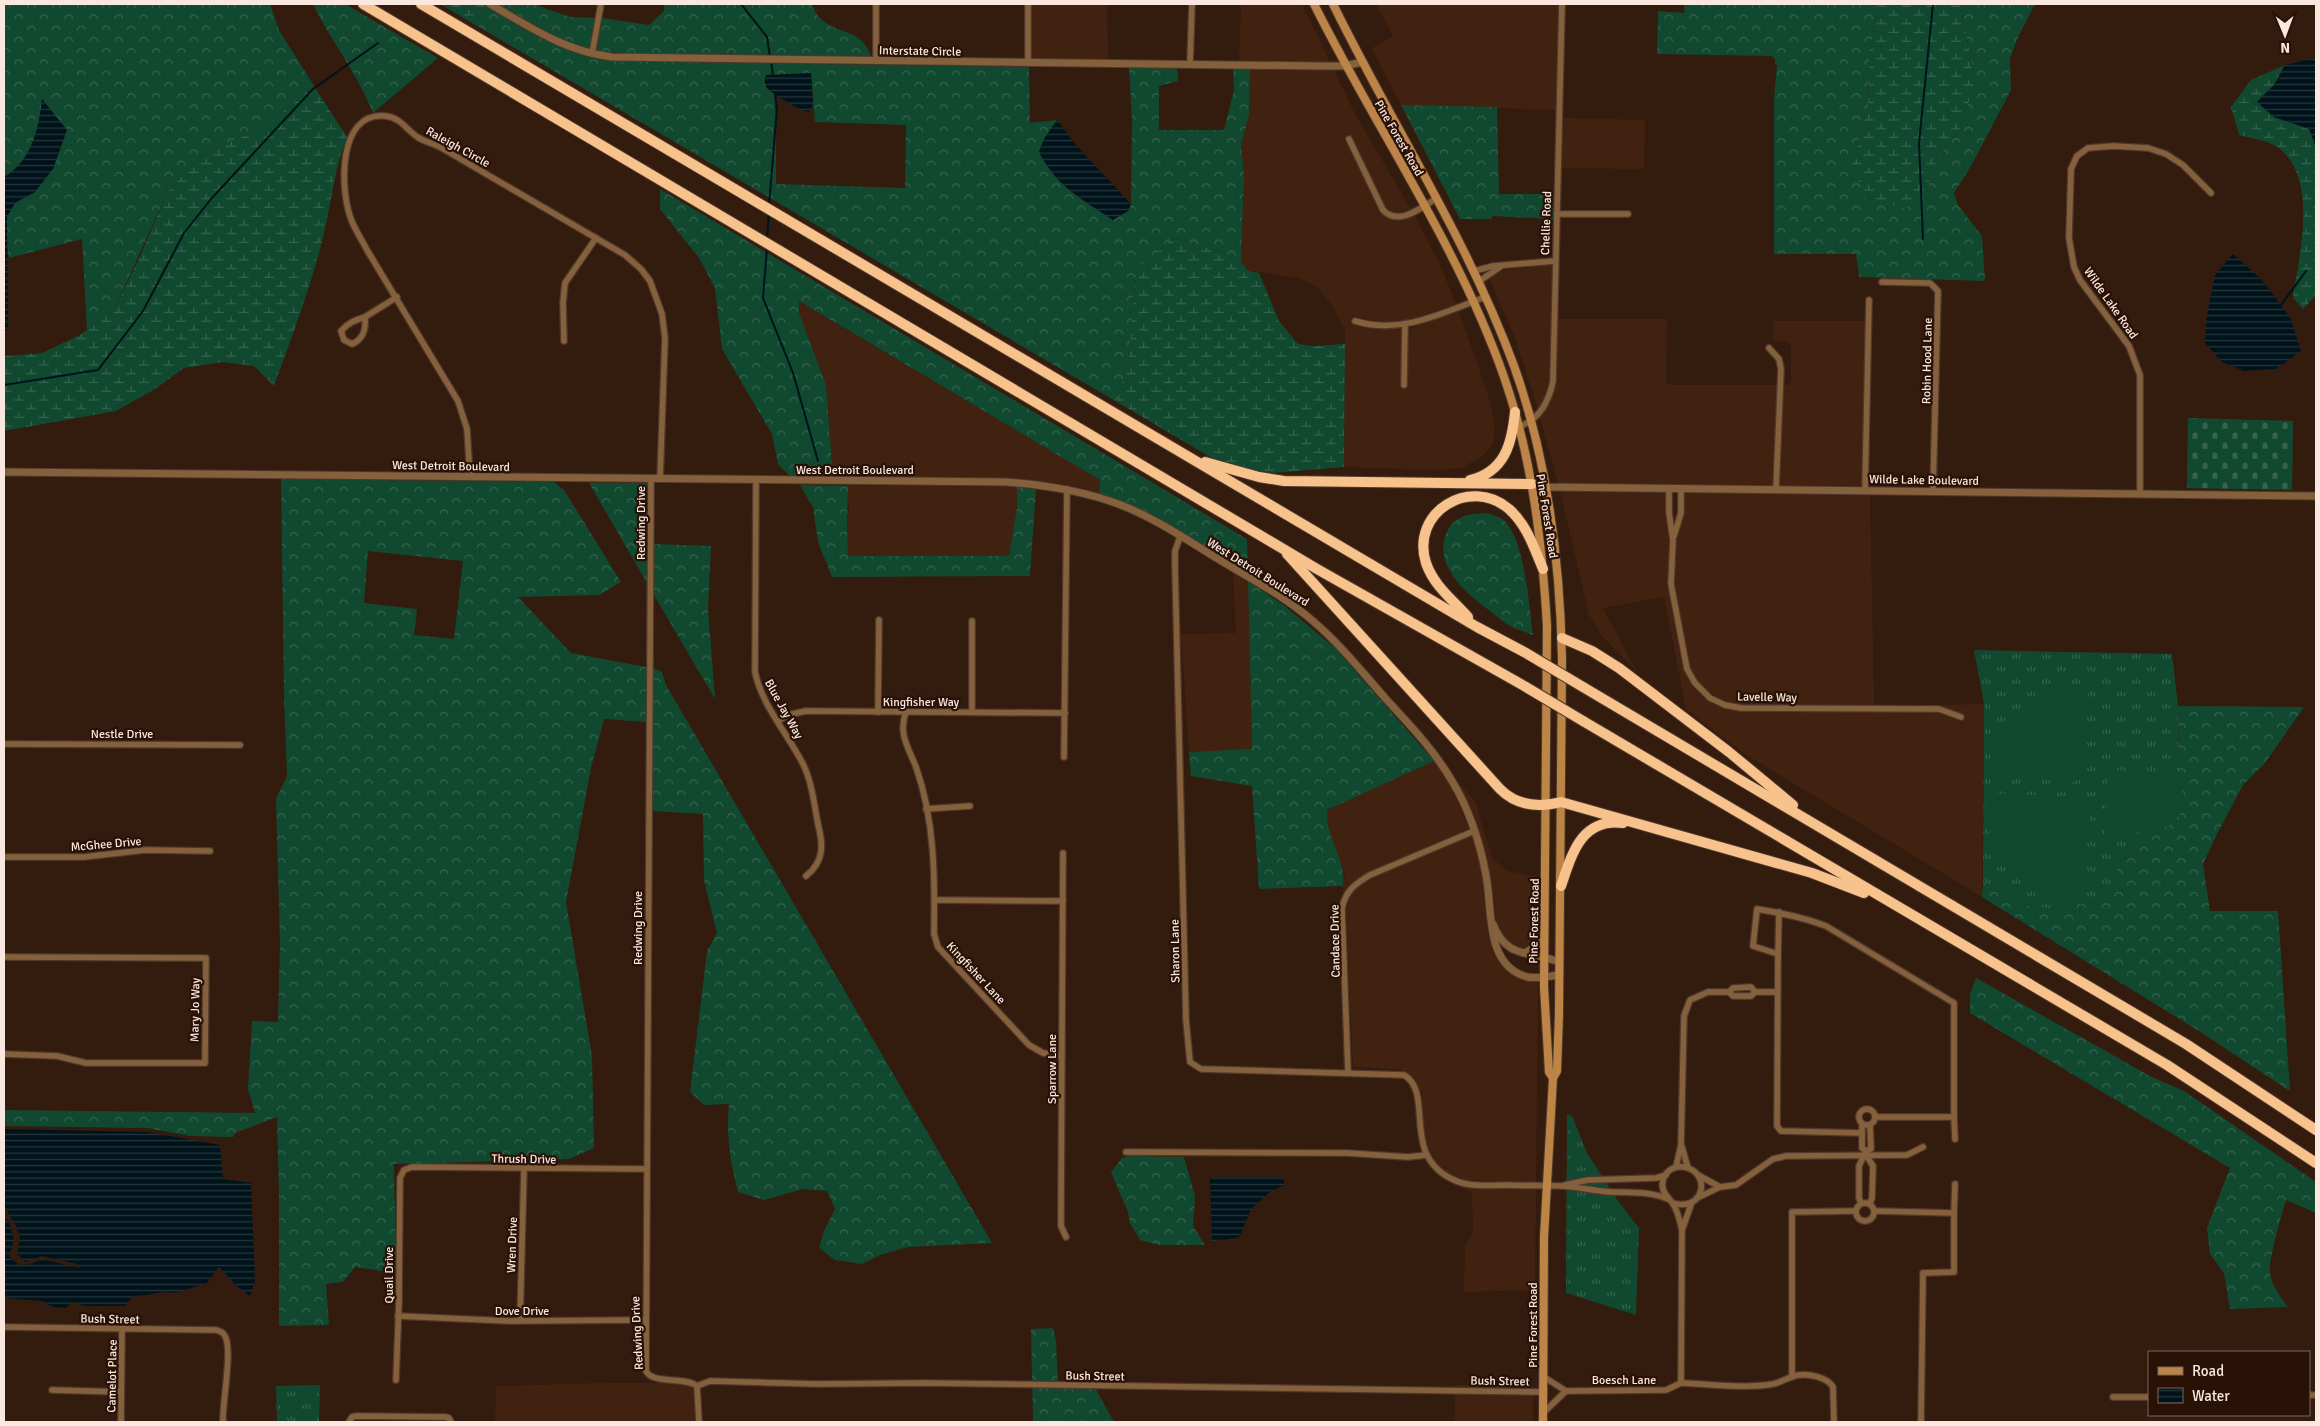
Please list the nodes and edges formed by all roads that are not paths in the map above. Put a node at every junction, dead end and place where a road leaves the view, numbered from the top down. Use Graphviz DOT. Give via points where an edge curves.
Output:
graph roads {
  1 [pos="363,4"];
  2 [pos="421,4"];
  3 [pos="490,4"];
  4 [pos="601,4"];
  5 [pos="876,4"];
  6 [pos="1028,4"];
  7 [pos="1192,4"];
  8 [pos="1314,4"];
  9 [pos="1333,4"];
  10 [pos="1562,4"];
  11 [pos="592,54"];
  12 [pos="876,61"];
  13 [pos="1362,62"];
  14 [pos="1028,63"];
  15 [pos="1190,64"];
  16 [pos="1345,66"];
  17 [pos="1349,140"];
  18 [pos="2211,193"];
  19 [pos="1437,198"];
  20 [pos="1425,205"];
  21 [pos="1557,214"];
  22 [pos="1628,214"];
  23 [pos="596,238"];
  24 [pos="1556,261"];
  25 [pos="1504,266"];
  26 [pos="1474,271"];
  27 [pos="1478,282"];
  28 [pos="1882,282"];
  29 [pos="1485,297"];
  30 [pos="397,298"];
  31 [pos="1869,300"];
  32 [pos="1472,302"];
  33 [pos="365,317"];
  34 [pos="1355,321"];
  35 [pos="1405,325"];
  36 [pos="564,341"];
  37 [pos="1769,348"];
  38 [pos="1404,385"];
  39 [pos="1515,412"];
  40 [pos="1532,422"];
  41 [pos="1518,427"];
  42 [pos="1189,457"];
  43 [pos="4,472"];
  44 [pos="470,477"];
  45 [pos="651,479"];
  46 [pos="660,479"];
  47 [pos="756,481"];
  48 [pos="1449,483"];
  49 [pos="1532,484"];
  50 [pos="1547,487"];
  51 [pos="1669,488"];
  52 [pos="1680,488"];
  53 [pos="1067,489"];
  54 [pos="1776,489"];
  55 [pos="1865,490"];
  56 [pos="1933,491"];
  57 [pos="2140,494"];
  58 [pos="2316,496"];
  59 [pos="1180,537"];
  60 [pos="1268,539"];
  61 [pos="1673,540"];
  62 [pos="1543,569"];
  63 [pos="880,620"];
  64 [pos="972,621"];
  65 [pos="1477,627"];
  66 [pos="1562,638"];
  67 [pos="878,712"];
  68 [pos="906,712"];
  69 [pos="972,712"];
  70 [pos="1065,713"];
  71 [pos="1960,717"];
  72 [pos="778,721"];
  73 [pos="4,744"];
  74 [pos="240,745"];
  75 [pos="1064,757"];
  76 [pos="1561,802"];
  77 [pos="970,806"];
  78 [pos="1547,806"];
  79 [pos="926,809"];
  80 [pos="1815,823"];
  81 [pos="1646,826"];
  82 [pos="1474,831"];
  83 [pos="210,851"];
  84 [pos="1063,854"];
  85 [pos="4,857"];
  86 [pos="806,876"];
  87 [pos="1561,886"];
  88 [pos="935,900"];
  89 [pos="1063,901"];
  90 [pos="1897,906"];
  91 [pos="1779,912"];
  92 [pos="1492,920"];
  93 [pos="1546,930"];
  94 [pos="1525,952"];
  95 [pos="1778,954"];
  96 [pos="4,957"];
  97 [pos="1545,957"];
  98 [pos="1559,962"];
  99 [pos="1559,975"];
  100 [pos="1545,977"];
  101 [pos="1778,992"];
  102 [pos="4,1054"];
  103 [pos="1062,1056"];
  104 [pos="1348,1072"];
  105 [pos="1553,1078"];
  106 [pos="1875,1117"];
  107 [pos="1954,1117"];
  108 [pos="1862,1124"];
  109 [pos="1870,1125"];
  110 [pos="2316,1130"];
  111 [pos="1862,1133"];
  112 [pos="1955,1139"];
  113 [pos="1681,1144"];
  114 [pos="1923,1147"];
  115 [pos="1126,1152"];
  116 [pos="1866,1153"];
  117 [pos="1427,1155"];
  118 [pos="2316,1163"];
  119 [pos="1676,1167"];
  120 [pos="1688,1168"];
  121 [pos="524,1169"];
  122 [pos="646,1169"];
  123 [pos="404,1170"];
  124 [pos="1666,1175"];
  125 [pos="1698,1175"];
  126 [pos="1955,1184"];
  127 [pos="1546,1186"];
  128 [pos="1563,1186"];
  129 [pos="1720,1187"];
  130 [pos="1694,1200"];
  131 [pos="1670,1201"];
  132 [pos="1861,1203"];
  133 [pos="1870,1204"];
  134 [pos="1856,1210"];
  135 [pos="1875,1211"];
  136 [pos="1954,1213"];
  137 [pos="1682,1230"];
  138 [pos="1066,1237"];
  139 [pos="398,1316"];
  140 [pos="645,1320"];
  141 [pos="520,1321"];
  142 [pos="4,1327"];
  143 [pos="122,1329"];
  144 [pos="650,1376"];
  145 [pos="1792,1377"];
  146 [pos="1544,1378"];
  147 [pos="396,1380"];
  148 [pos="1681,1383"];
  149 [pos="697,1386"];
  150 [pos="52,1390"];
  151 [pos="1566,1391"];
  152 [pos="122,1392"];
  153 [pos="1544,1392"];
  154 [pos="2113,1397"];
  155 [pos="2148,1397"];
  156 [pos="1543,1413"];
  157 [pos="121,1422"];
  158 [pos="223,1422"];
  159 [pos="349,1422"];
  160 [pos="451,1422"];
  161 [pos="699,1422"];
  162 [pos="1543,1422"];
  163 [pos="1834,1422"];
  164 [pos="1921,1422"];
  1 -- 60 [label="highway"];
  2 -- 42 [label="highway"];
  3 -- 11 [label="street, Interstate Circle" via="556,42"];
  4 -- 11 [label="street"];
  5 -- 12 [label="street"];
  6 -- 14 [label="street"];
  7 -- 15 [label="street"];
  8 -- 16 [label="main road, Pine Forest Road"];
  9 -- 13 [label="main road, Pine Forest Road"];
  10 -- 21 [label="street, Chellie Road"];
  11 -- 12 [label="street, Interstate Circle" via="654,59"];
  12 -- 14 [label="street, Interstate Circle"];
  13 -- 16 [label="street, Interstate Circle"];
  13 -- 19 [label="main road, Pine Forest Road"];
  14 -- 15 [label="street, Interstate Circle"];
  15 -- 16 [label="street, Interstate Circle"];
  16 -- 20 [label="main road, Pine Forest Road"];
  17 -- 20 [label="street" via="1387,214 1403,216"];
  18 -- 57 [label="street, Wilde Lake Road" via="2183,165 2148,148 2088,148 2078,156 2071,169 2069,238 2074,267 2080,280 2129,346 2140,375"];
  19 -- 20 [label="street"];
  19 -- 26 [label="main road, Pine Forest Road"];
  20 -- 32 [label="main road, Pine Forest Road"];
  21 -- 22 [label="street"];
  21 -- 24 [label="street, Chellie Road"];
  23 -- 30 [label="street, Raleigh Circle" via="440,147 418,138 396,119 375,117 355,129 347,146 348,210 353,225"];
  23 -- 36 [label="street" via="565,283"];
  23 -- 46 [label="street, Raleigh Circle" via="641,269 650,281 662,314 665,338"];
  24 -- 25 [label="street"];
  24 -- 40 [label="street, Chellie Road" via="1553,381 1548,400"];
  25 -- 26 [label="street"];
  25 -- 27 [label="street" via="1491,271"];
  26 -- 27 [label="main road, Pine Forest Road"];
  27 -- 29 [label="main road, Pine Forest Road"];
  28 -- 56 [label="street, Robin Hood Lane" via="1930,283 1938,291"];
  29 -- 32 [label="street"];
  29 -- 40 [label="main road, Pine Forest Road" via="1514,366"];
  30 -- 33 [label="street"];
  30 -- 44 [label="street, Raleigh Circle" via="461,408 468,436"];
  31 -- 55 [label="street"];
  32 -- 35 [label="street"];
  32 -- 39 [label="main road, Pine Forest Road"];
  33 -- 33 [label="street" via="354,320 341,331 344,340 352,344 358,341 365,330"];
  34 -- 35 [label="street" via="1373,325"];
  35 -- 38 [label="street"];
  37 -- 54 [label="street" via="1779,359 1781,369"];
  39 -- 41 [label="main road, Pine Forest Road"];
  39 -- 48 [label="highway" via="1510,443 1499,464 1480,478"];
  40 -- 41 [label="street"];
  40 -- 50 [label="main road, Pine Forest Road"];
  41 -- 49 [label="main road, Pine Forest Road"];
  42 -- 48 [label="highway" via="1284,481"];
  42 -- 65 [label="highway"];
  43 -- 44 [label="street, West Detroit Boulevard"];
  44 -- 45 [label="street, West Detroit Boulevard"];
  45 -- 46 [label="street, West Detroit Boulevard"];
  45 -- 122 [label="street, Redwing Drive"];
  46 -- 47 [label="street, West Detroit Boulevard"];
  47 -- 53 [label="street, West Detroit Boulevard" via="1006,482"];
  47 -- 72 [label="street, Blue Jay Way" via="755,672 761,691"];
  48 -- 49 [label="highway"];
  49 -- 50 [label="street, Wilde Lake Boulevard"];
  49 -- 62 [label="main road, Pine Forest Road"];
  50 -- 51 [label="street, Wilde Lake Boulevard"];
  50 -- 66 [label="main road, Pine Forest Road" via="1557,561"];
  51 -- 52 [label="street, Wilde Lake Boulevard"];
  51 -- 61 [label="street, Lavelle Way"];
  52 -- 54 [label="street, Wilde Lake Boulevard"];
  52 -- 61 [label="street, Lavelle Way" via="1681,513"];
  53 -- 59 [label="street, West Detroit Boulevard" via="1122,506"];
  53 -- 70 [label="street"];
  54 -- 55 [label="street, Wilde Lake Boulevard"];
  55 -- 56 [label="street, Wilde Lake Boulevard"];
  56 -- 57 [label="street, Wilde Lake Boulevard"];
  57 -- 58 [label="street, Wilde Lake Boulevard"];
  59 -- 82 [label="street, West Detroit Boulevard" via="1278,594 1332,639 1433,753 1452,781"];
  59 -- 104 [label="street, Sharon Lane" via="1175,551 1175,567 1188,1057 1192,1065 1201,1069"];
  60 -- 78 [label="highway" via="1288,555 1500,789 1521,803"];
  60 -- 90 [label="highway, bridge"];
  61 -- 71 [label="street, Lavelle Way" via="1671,584 1685,664 1695,683 1710,698 1741,708 1939,709"];
  62 -- 65 [label="highway" via="1526,529 1499,502 1480,496 1466,496 1441,508 1426,532 1425,561 1442,592"];
  62 -- 78 [label="main road, Pine Forest Road" via="1547,626"];
  63 -- 67 [label="street"];
  64 -- 69 [label="street"];
  65 -- 80 [label="highway, bridge"];
  66 -- 76 [label="main road, Pine Forest Road"];
  66 -- 80 [label="highway" via="1619,668"];
  67 -- 68 [label="street, Kingfisher Way"];
  67 -- 72 [label="street, Kingfisher Way" via="806,711"];
  68 -- 69 [label="street, Kingfisher Way"];
  68 -- 79 [label="street, Kingfisher Lane" via="902,725 904,739 919,776"];
  69 -- 70 [label="street, Kingfisher Way"];
  70 -- 75 [label="street"];
  72 -- 86 [label="street, Blue Jay Way" via="808,776 822,843 819,862"];
  73 -- 74 [label="street, Nestle Drive"];
  76 -- 78 [label="highway"];
  76 -- 81 [label="highway"];
  76 -- 87 [label="main road, Pine Forest Road"];
  77 -- 79 [label="street"];
  78 -- 93 [label="main road, Pine Forest Road"];
  79 -- 88 [label="street, Kingfisher Lane" via="933,843"];
  80 -- 110 [label="highway" via="2186,1044"];
  81 -- 87 [label="highway" via="1614,822 1584,835 1572,854"];
  81 -- 90 [label="highway" via="1812,873"];
  82 -- 92 [label="street, West Detroit Boulevard" via="1486,874"];
  82 -- 104 [label="street, Candace Drive" via="1370,875 1348,892 1342,908"];
  83 -- 85 [label="street, McGhee Drive" via="145,850 84,858"];
  84 -- 89 [label="street, Sparrow Lane"];
  87 -- 98 [label="main road, Pine Forest Road"];
  88 -- 89 [label="street"];
  88 -- 103 [label="street, Kingfisher Lane" via="934,934 941,953 1029,1044 1043,1053"];
  89 -- 103 [label="street, Sparrow Lane"];
  90 -- 118 [label="highway" via="2167,1065"];
  91 -- 95 [label="street"];
  91 -- 95 [label="street" via="1757,909 1753,946"];
  91 -- 107 [label="street" via="1826,926 1954,1003"];
  92 -- 94 [label="street, West Detroit Boulevard" via="1507,947"];
  92 -- 100 [label="street, West Detroit Boulevard" via="1495,944 1507,964 1528,977"];
  93 -- 94 [label="street" via="1541,943"];
  93 -- 97 [label="main road, Pine Forest Road"];
  94 -- 97 [label="street, West Detroit Boulevard"];
  95 -- 101 [label="street"];
  96 -- 102 [label="street, Mary Jo Way" via="206,958 205,1063 86,1063 57,1056"];
  97 -- 98 [label="street, West Detroit Boulevard"];
  97 -- 100 [label="main road, Pine Forest Road"];
  98 -- 99 [label="main road, Pine Forest Road"];
  99 -- 100 [label="street, West Detroit Boulevard"];
  99 -- 105 [label="main road, Pine Forest Road" via="1557,1071"];
  100 -- 105 [label="main road, Pine Forest Road" via="1547,1050 1549,1072"];
  101 -- 111 [label="street" via="1777,1126 1781,1131"];
  101 -- 113 [label="street" via="1755,992 1750,987 1733,988 1729,992 1708,992 1690,1000 1684,1016"];
  103 -- 138 [label="street, Sparrow Lane" via="1061,1213"];
  104 -- 117 [label="street, Sharon Lane" via="1398,1073 1413,1082 1421,1141"];
  105 -- 127 [label="main road, Pine Forest Road"];
  106 -- 107 [label="street"];
  106 -- 108 [label="street" via="1870,1109 1862,1110 1858,1118"];
  106 -- 109 [label="street"];
  107 -- 112 [label="street"];
  108 -- 109 [label="street"];
  108 -- 111 [label="street"];
  109 -- 116 [label="street" via="1871,1148"];
  111 -- 116 [label="street" via="1862,1148"];
  113 -- 119 [label="street"];
  113 -- 120 [label="street"];
  114 -- 116 [label="street" via="1906,1155"];
  115 -- 117 [label="street"];
  116 -- 129 [label="street" via="1773,1159 1736,1185"];
  116 -- 132 [label="street" via="1859,1166"];
  116 -- 133 [label="street" via="1873,1166"];
  117 -- 127 [label="street, Sharon Lane" via="1443,1174 1466,1184"];
  119 -- 120 [label="street"];
  119 -- 124 [label="street"];
  120 -- 125 [label="street"];
  121 -- 122 [label="street, Thrush Drive"];
  121 -- 123 [label="street, Thrush Drive" via="412,1167"];
  121 -- 141 [label="street, Wren Drive"];
  122 -- 140 [label="street, Redwing Drive"];
  123 -- 139 [label="street, Quail Drive" via="400,1178"];
  124 -- 128 [label="street" via="1588,1180"];
  124 -- 131 [label="street" via="1662,1188"];
  125 -- 129 [label="street"];
  125 -- 130 [label="street" via="1701,1187"];
  126 -- 136 [label="street"];
  127 -- 128 [label="street, Sharon Lane"];
  127 -- 146 [label="main road, Pine Forest Road"];
  128 -- 131 [label="street" via="1650,1194"];
  129 -- 130 [label="street"];
  130 -- 131 [label="street" via="1686,1205"];
  130 -- 137 [label="street"];
  131 -- 137 [label="street"];
  132 -- 133 [label="street"];
  132 -- 134 [label="street"];
  133 -- 135 [label="street"];
  134 -- 135 [label="street" via="1860,1219 1865,1221 1873,1217"];
  134 -- 145 [label="street" via="1792,1212"];
  135 -- 136 [label="street"];
  136 -- 164 [label="street" via="1954,1272 1923,1273"];
  137 -- 148 [label="street"];
  139 -- 141 [label="street, Dove Drive"];
  139 -- 147 [label="street, Quail Drive"];
  140 -- 141 [label="street, Dove Drive"];
  140 -- 144 [label="street, Redwing Drive" via="646,1371"];
  142 -- 143 [label="street, Bush Street"];
  143 -- 152 [label="street, Camelot Place"];
  143 -- 158 [label="street, Bush Street" via="222,1332 226,1338"];
  144 -- 149 [label="street, Bush Street" via="692,1382"];
  145 -- 148 [label="street, Boesch Lane" via="1775,1384 1759,1385"];
  145 -- 163 [label="street, Boesch Lane" via="1806,1375 1830,1382"];
  146 -- 151 [label="street"];
  146 -- 153 [label="main road, Pine Forest Road"];
  148 -- 151 [label="street, Boesch Lane" via="1666,1390"];
  149 -- 153 [label="street, Bush Street" via="710,1381"];
  149 -- 161 [label="street"];
  150 -- 152 [label="street"];
  151 -- 156 [label="street"];
  152 -- 157 [label="street, Camelot Place"];
  153 -- 156 [label="main road, Pine Forest Road"];
  154 -- 155 [label="street"];
  156 -- 162 [label="main road, Pine Forest Road"];
  159 -- 160 [label="street" via="357,1416 445,1417"];
}
